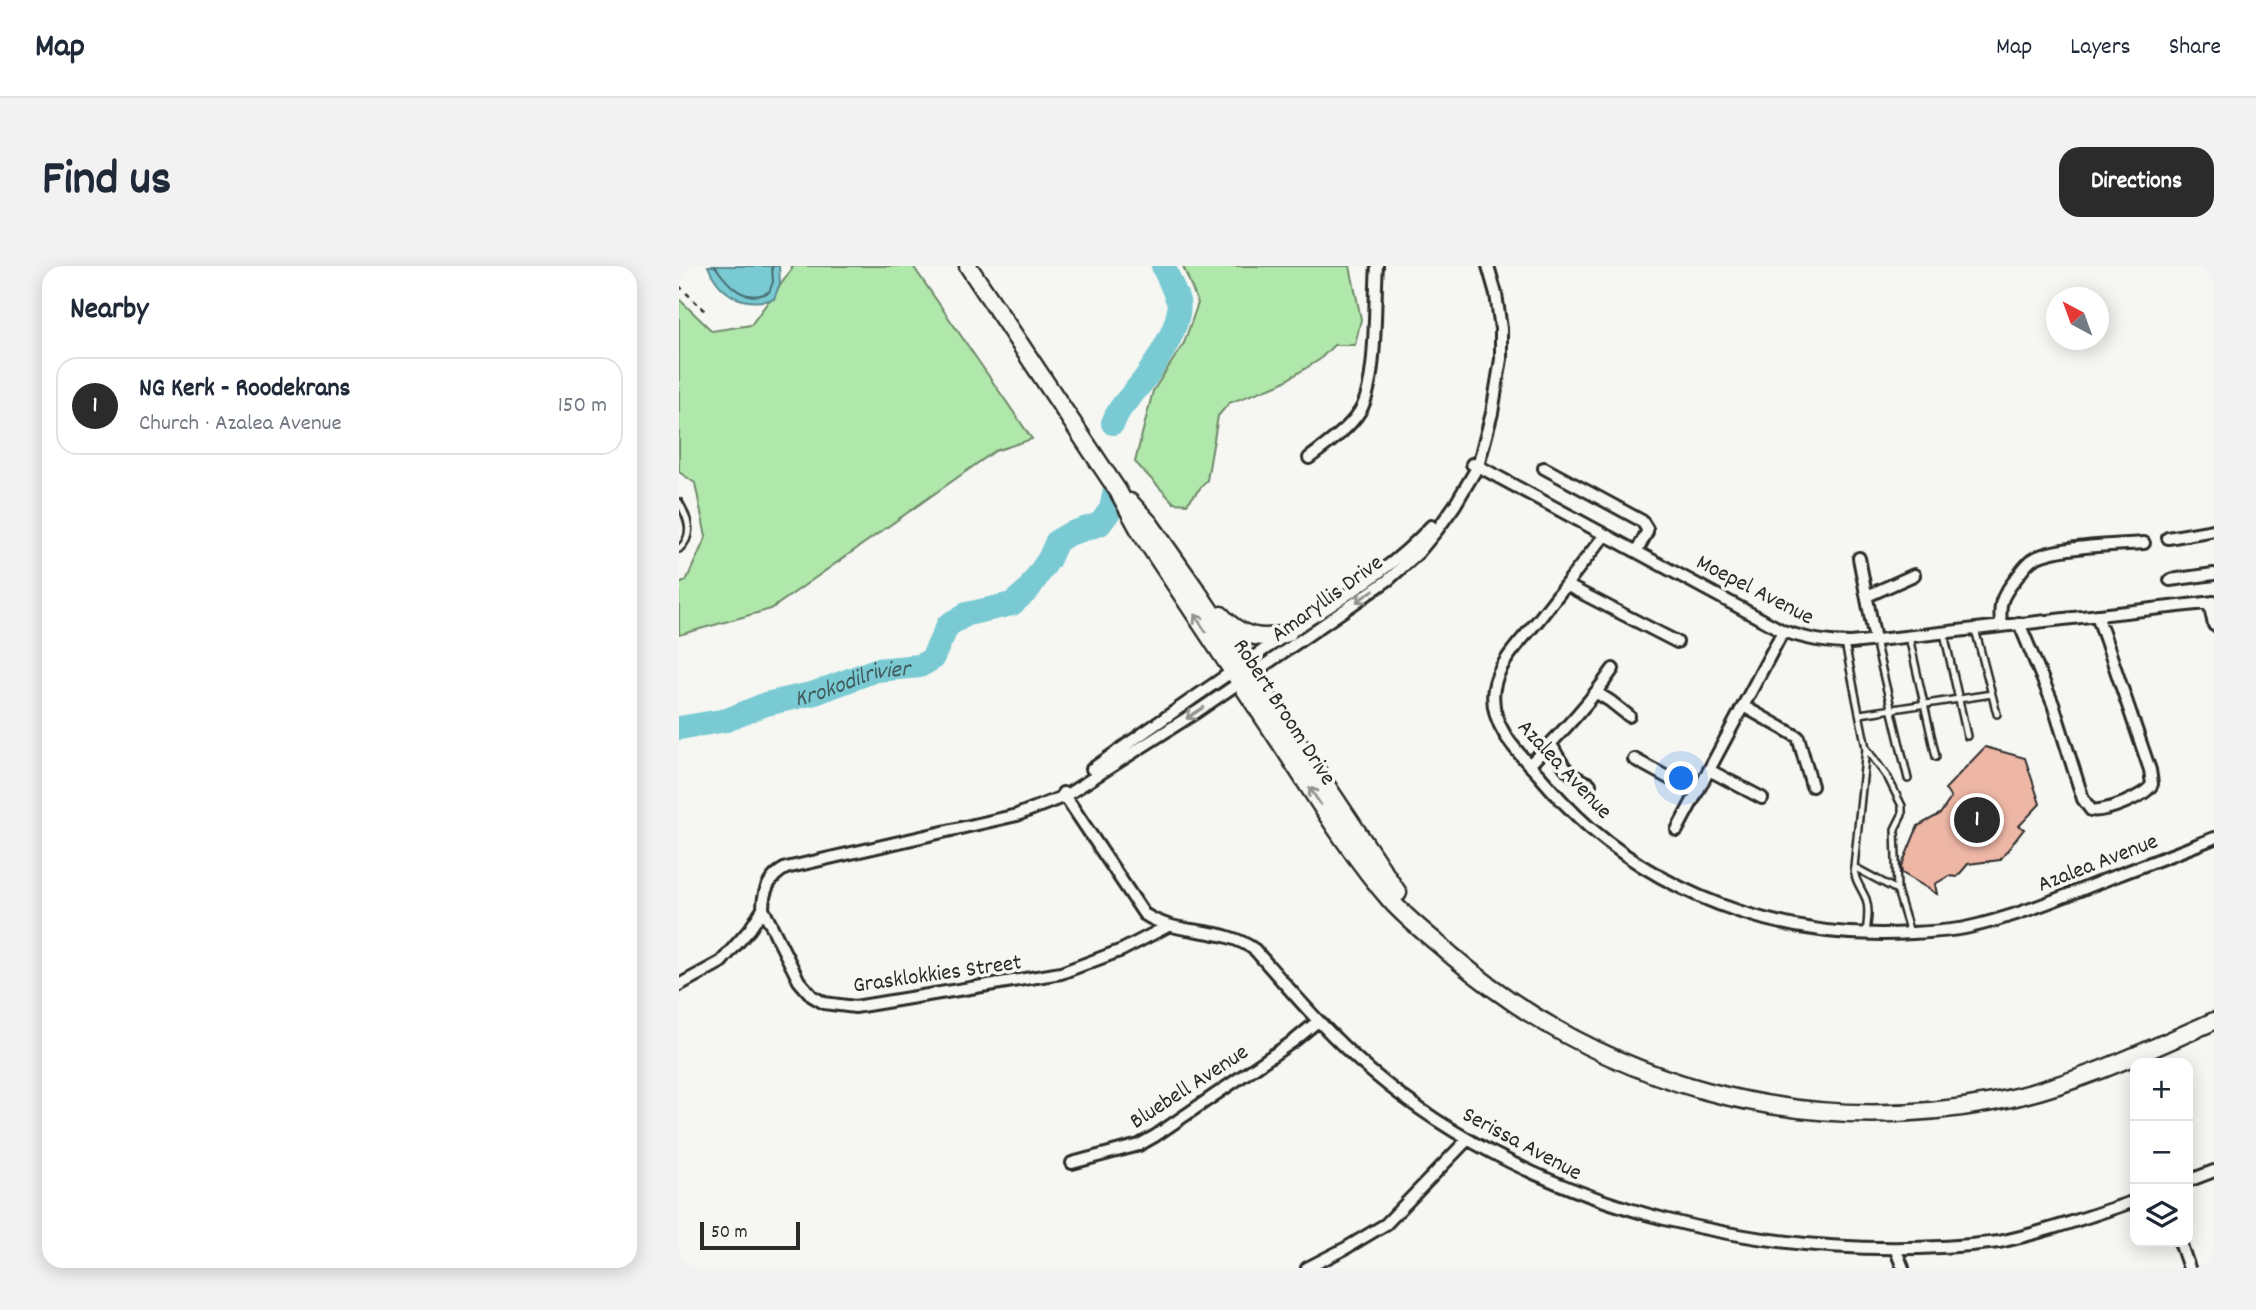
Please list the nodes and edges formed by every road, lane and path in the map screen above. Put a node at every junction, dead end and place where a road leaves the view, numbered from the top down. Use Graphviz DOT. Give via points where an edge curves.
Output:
graph roads {
  1 [pos="968,266"];
  2 [pos="1377,266"];
  3 [pos="1488,266"];
  4 [pos="679,286"];
  5 [pos="706,312"];
  6 [pos="1309,458"];
  7 [pos="1475,465"];
  8 [pos="1544,468"];
  9 [pos="1118,491"];
  10 [pos="679,502"];
  11 [pos="2214,530"];
  12 [pos="1605,534"];
  13 [pos="2168,538"];
  14 [pos="2144,543"];
  15 [pos="679,550"];
  16 [pos="1637,551"];
  17 [pos="1859,558"];
  18 [pos="2214,574"];
  19 [pos="1914,575"];
  20 [pos="2170,580"];
  21 [pos="1566,585"];
  22 [pos="1199,594"];
  23 [pos="1867,596"];
  24 [pos="2211,603"];
  25 [pos="2097,615"];
  26 [pos="2019,623"];
  27 [pos="2001,625"];
  28 [pos="2214,625"];
  29 [pos="1974,628"];
  30 [pos="1783,631"];
  31 [pos="1943,632"];
  32 [pos="1288,633"];
  33 [pos="1909,636"];
  34 [pos="1875,640"];
  35 [pos="1677,642"];
  36 [pos="1845,643"];
  37 [pos="1613,669"];
  38 [pos="1242,673"];
  39 [pos="1597,693"];
  40 [pos="1992,694"];
  41 [pos="1959,699"];
  42 [pos="1924,704"];
  43 [pos="1743,706"];
  44 [pos="1891,709"];
  45 [pos="1860,714"];
  46 [pos="1997,714"];
  47 [pos="1629,716"];
  48 [pos="1967,736"];
  49 [pos="1551,744"];
  50 [pos="1865,748"];
  51 [pos="1936,757"];
  52 [pos="1634,759"];
  53 [pos="1529,765"];
  54 [pos="1709,769"];
  55 [pos="1908,779"];
  56 [pos="1590,784"];
  57 [pos="1812,786"];
  58 [pos="1063,793"];
  59 [pos="1696,793"];
  60 [pos="1762,798"];
  61 [pos="1677,830"];
  62 [pos="2214,838"];
  63 [pos="1854,867"];
  64 [pos="1897,890"];
  65 [pos="763,909"];
  66 [pos="1168,926"];
  67 [pos="1910,933"];
  68 [pos="1866,934"];
  69 [pos="679,985"];
  70 [pos="1318,1021"];
  71 [pos="2214,1021"];
  72 [pos="1467,1140"];
  73 [pos="1072,1163"];
  74 [pos="2214,1171"];
  75 [pos="2193,1179"];
  76 [pos="2130,1203"];
  77 [pos="2182,1247"];
  78 [pos="1897,1253"];
  79 [pos="1307,1268"];
  80 [pos="1903,1268"];
  81 [pos="2189,1268"];
  1 -- 9 [label="street, Robert Broom Drive"];
  2 -- 6 [label="street" via="1373,357 1365,401 1350,423"];
  3 -- 7 [label="street, Amaryllis Drive" via="1501,329 1501,359 1492,413"];
  4 -- 5 [label="path"];
  7 -- 12 [label="street, Moepel Avenue"];
  7 -- 32 [label="street, Amaryllis Drive" via="1415,544"];
  7 -- 38 [label="street, Amaryllis Drive, one-way" via="1455,505 1400,570"];
  8 -- 16 [label="street" via="1642,521 1647,532"];
  9 -- 22 [label="street, Robert Broom Drive" via="1150,524"];
  38 -- 9 [label="street, Robert Broom Drive, one-way" via="1141,533"];
  10 -- 15 [label="lane" via="689,524"];
  11 -- 13 [label="street"];
  12 -- 16 [label="street, Moepel Avenue"];
  12 -- 21 [label="street, Azalea Avenue"];
  14 -- 27 [label="street" via="2060,551 2033,559 2001,601"];
  16 -- 30 [label="street, Moepel Avenue"];
  17 -- 23 [label="street"];
  18 -- 20 [label="street"];
  19 -- 23 [label="street"];
  21 -- 35 [label="street"];
  21 -- 53 [label="street, Azalea Avenue" via="1507,660 1494,686 1497,721"];
  22 -- 32 [label="street" via="1242,633 1265,638"];
  22 -- 38 [label="street, Robert Broom Drive"];
  23 -- 34 [label="street"];
  24 -- 25 [label="street, Moepel Avenue"];
  24 -- 28 [label="street"];
  25 -- 26 [label="street, Moepel Avenue"];
  25 -- 26 [label="street" via="2152,784 2147,792 2100,811 2091,810 2084,799 2053,704"];
  26 -- 27 [label="street, Moepel Avenue"];
  27 -- 29 [label="street, Moepel Avenue"];
  29 -- 31 [label="street, Moepel Avenue"];
  29 -- 40 [label="lane"];
  30 -- 36 [label="street, Moepel Avenue" via="1809,640"];
  30 -- 43 [label="street"];
  31 -- 33 [label="street, Moepel Avenue"];
  31 -- 41 [label="lane"];
  32 -- 38 [label="street, Amaryllis Drive"];
  33 -- 34 [label="street, Moepel Avenue"];
  33 -- 42 [label="lane"];
  34 -- 36 [label="street, Moepel Avenue"];
  34 -- 44 [label="lane"];
  36 -- 45 [label="lane"];
  37 -- 39 [label="street"];
  38 -- 58 [label="street, Amaryllis Drive"];
  38 -- 71 [label="street, Robert Broom Drive" via="1436,942 1517,1006 1628,1066 1689,1087 1796,1109 1863,1114 1933,1111 2034,1092 2105,1069"];
  39 -- 47 [label="street"];
  39 -- 49 [label="street"];
  40 -- 41 [label="lane"];
  40 -- 46 [label="lane"];
  41 -- 42 [label="lane"];
  41 -- 48 [label="lane"];
  42 -- 44 [label="lane"];
  42 -- 51 [label="lane"];
  43 -- 54 [label="street"];
  43 -- 57 [label="street" via="1798,737"];
  44 -- 45 [label="lane"];
  44 -- 55 [label="lane"];
  45 -- 50 [label="lane"];
  49 -- 53 [label="street"];
  49 -- 56 [label="street" via="1566,771"];
  50 -- 63 [label="lane"];
  50 -- 64 [label="lane" via="1902,806 1895,829"];
  52 -- 59 [label="street"];
  53 -- 68 [label="street, Azalea Avenue" via="1603,839 1680,887 1769,921"];
  54 -- 59 [label="street"];
  54 -- 60 [label="street"];
  58 -- 65 [label="street, Amaryllis Drive" via="1017,815 786,868 770,881"];
  58 -- 66 [label="street, Serissa Avenue" via="1144,914"];
  59 -- 61 [label="street"];
  62 -- 67 [label="street, Azalea Avenue" via="2017,914 1963,928"];
  63 -- 64 [label="lane"];
  63 -- 68 [label="lane" via="1868,908"];
  64 -- 67 [label="lane"];
  65 -- 66 [label="street, Grasklokkies Street" via="799,981 812,996 824,1003 855,1007 1061,973"];
  65 -- 69 [label="street" via="721,961"];
  66 -- 70 [label="street, Serissa Avenue" via="1245,943"];
  67 -- 68 [label="street, Azalea Avenue"];
  70 -- 72 [label="street, Serissa Avenue" via="1371,1071"];
  70 -- 73 [label="street, Bluebell Avenue" via="1155,1136 1139,1145"];
  72 -- 78 [label="street, Serissa Avenue" via="1566,1192 1669,1226 1763,1247"];
  72 -- 79 [label="street" via="1386,1223"];
  74 -- 75 [label="street"];
  76 -- 78 [label="street, Serissa Avenue" via="2052,1230 1996,1242"];
  77 -- 81 [label="street"];
  78 -- 80 [label="street"];
}
